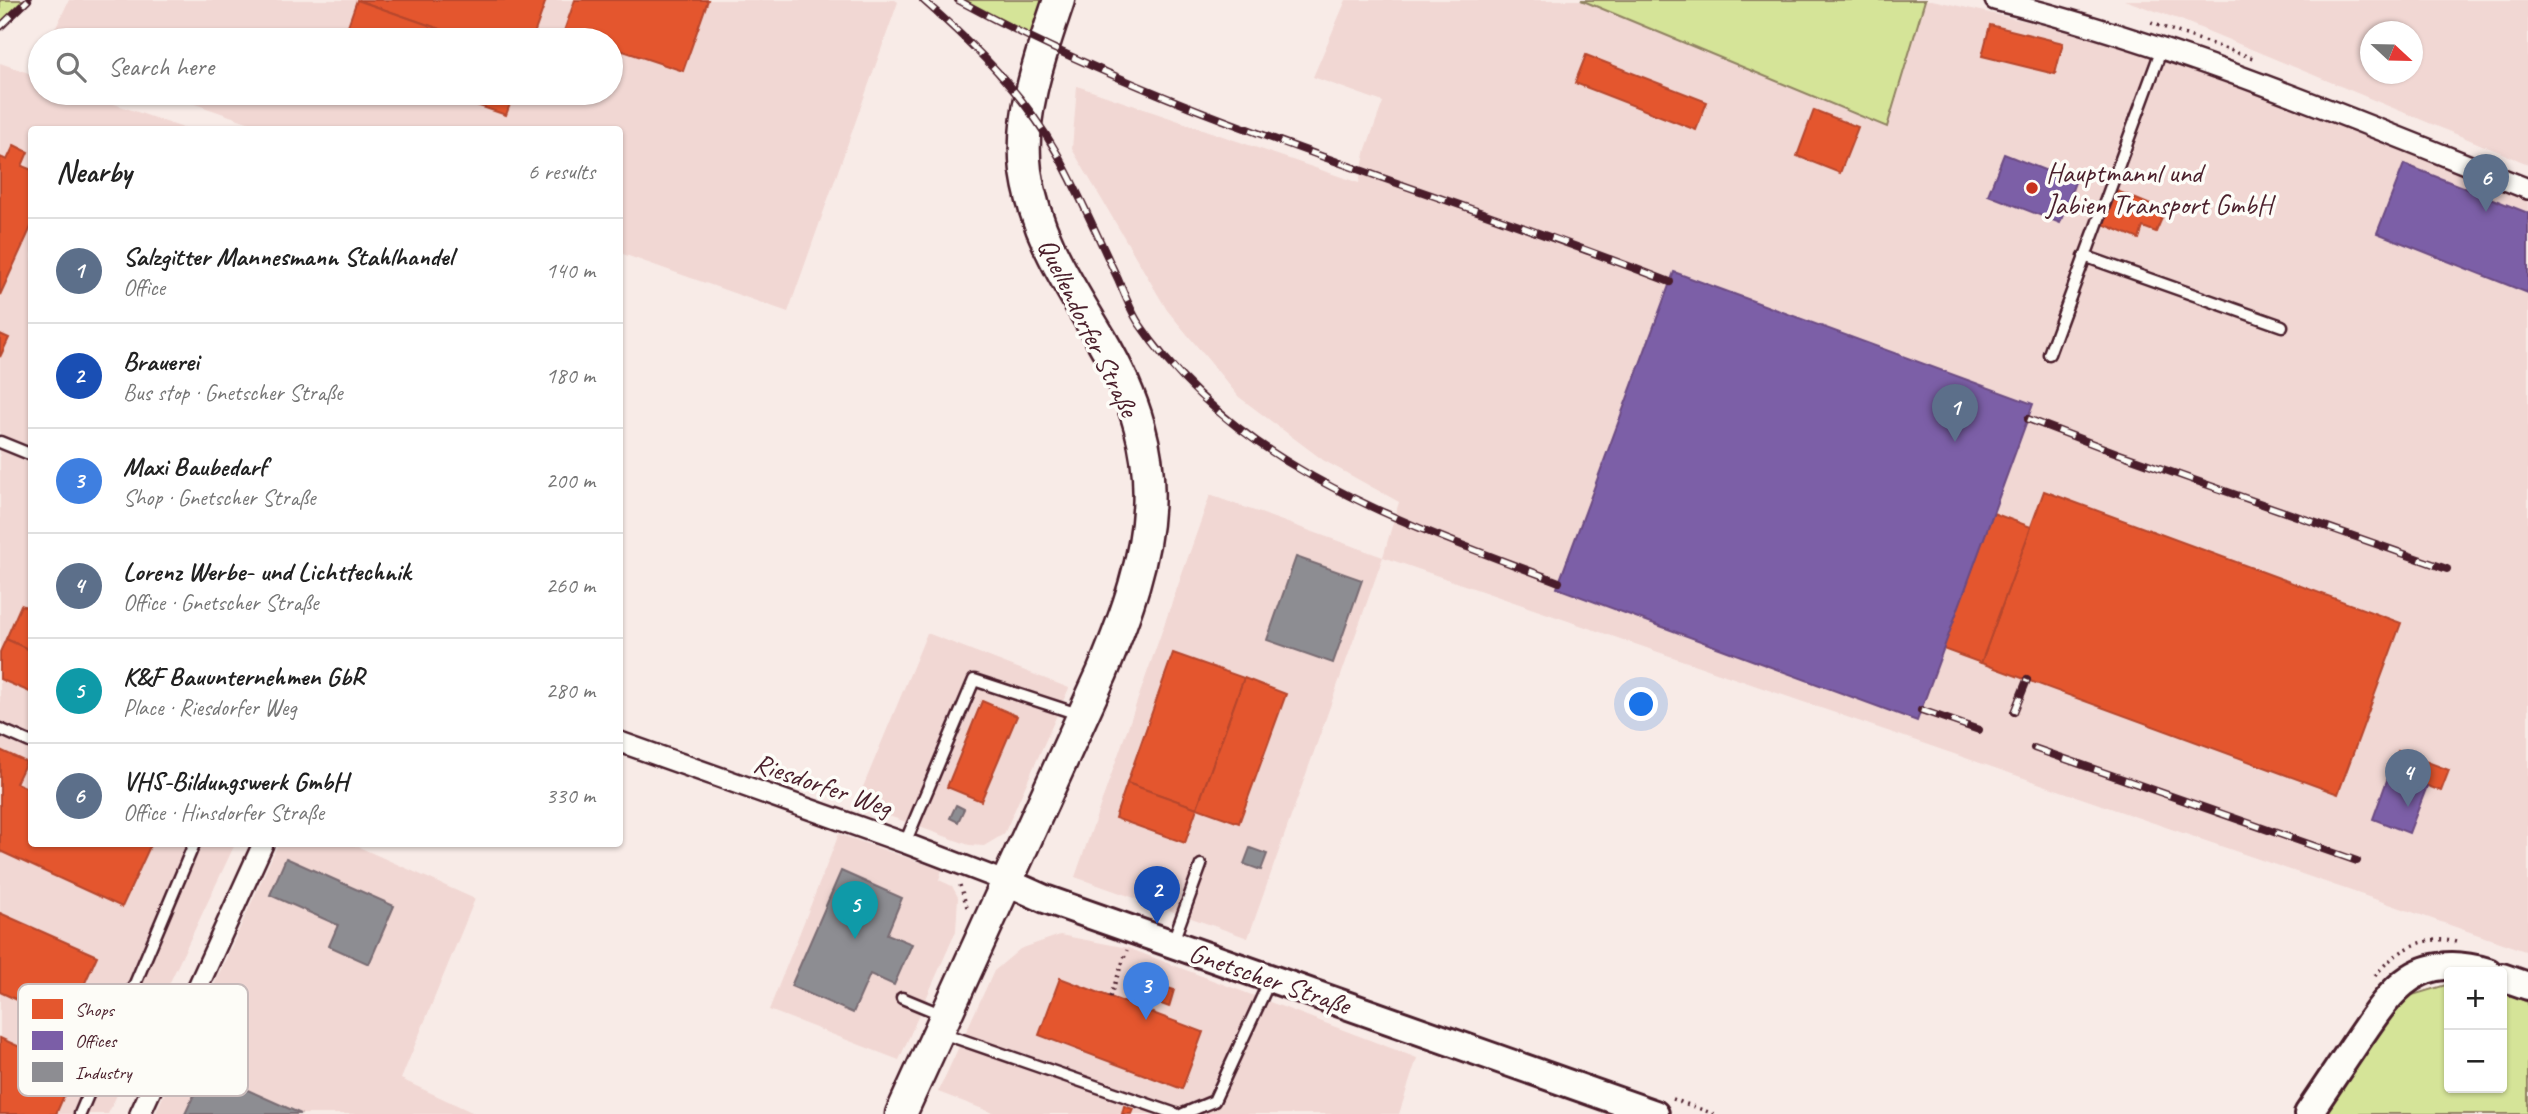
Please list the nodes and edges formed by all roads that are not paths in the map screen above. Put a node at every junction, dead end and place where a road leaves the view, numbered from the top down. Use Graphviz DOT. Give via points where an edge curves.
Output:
graph roads {
  1 [pos="1059,0"];
  2 [pos="1995,0"];
  3 [pos="2163,47"];
  4 [pos="2528,189"];
  5 [pos="2084,256"];
  6 [pos="2282,326"];
  7 [pos="2049,354"];
  8 [pos="0,442"];
  9 [pos="28,454"];
  10 [pos="1083,716"];
  11 [pos="0,729"];
  12 [pos="28,741"];
  13 [pos="623,743"];
  14 [pos="905,843"];
  15 [pos="193,847"];
  16 [pos="262,847"];
  17 [pos="1201,865"];
  18 [pos="1007,882"];
  19 [pos="1172,943"];
  20 [pos="2469,967"];
  21 [pos="1271,978"];
  22 [pos="2507,979"];
  23 [pos="135,984"];
  24 [pos="199,984"];
  25 [pos="2528,986"];
  26 [pos="902,998"];
  27 [pos="942,1024"];
  28 [pos="88,1096"];
  29 [pos="148,1096"];
  30 [pos="80,1114"];
  31 [pos="140,1114"];
  32 [pos="901,1114"];
  33 [pos="1177,1114"];
  34 [pos="1183,1114"];
  35 [pos="1655,1114"];
  36 [pos="2308,1114"];
  1 -- 10 [label="main road, Quellendorfer Straße" via="1028,107 1026,170 1041,233 1126,388 1144,445 1149,501 1138,579"];
  2 -- 3 [label="street"];
  3 -- 4 [label="street"];
  3 -- 5 [label="lane"];
  5 -- 6 [label="lane"];
  5 -- 7 [label="lane"];
  8 -- 9 [label="lane"];
  10 -- 14 [label="lane" via="974,680"];
  10 -- 18 [label="main road, Quellendorfer Straße"];
  11 -- 12 [label="lane"];
  13 -- 14 [label="street, Riesdorfer Weg"];
  14 -- 18 [label="street, Riesdorfer Weg"];
  15 -- 23 [label="lane"];
  16 -- 24 [label="street"];
  17 -- 19 [label="lane"];
  18 -- 19 [label="main road, Gnetscher Straße"];
  18 -- 27 [label="main road"];
  19 -- 21 [label="main road, Gnetscher Straße"];
  20 -- 36 [label="main road" via="2445,965 2421,971 2401,984 2377,1011"];
  21 -- 34 [label="lane" via="1214,1101"];
  21 -- 35 [label="main road, Gnetscher Straße"];
  22 -- 25 [label="main road"];
  26 -- 27 [label="lane"];
  27 -- 32 [label="main road"];
  27 -- 33 [label="lane"];
  28 -- 30 [label="lane"];
  29 -- 31 [label="street"];
}
